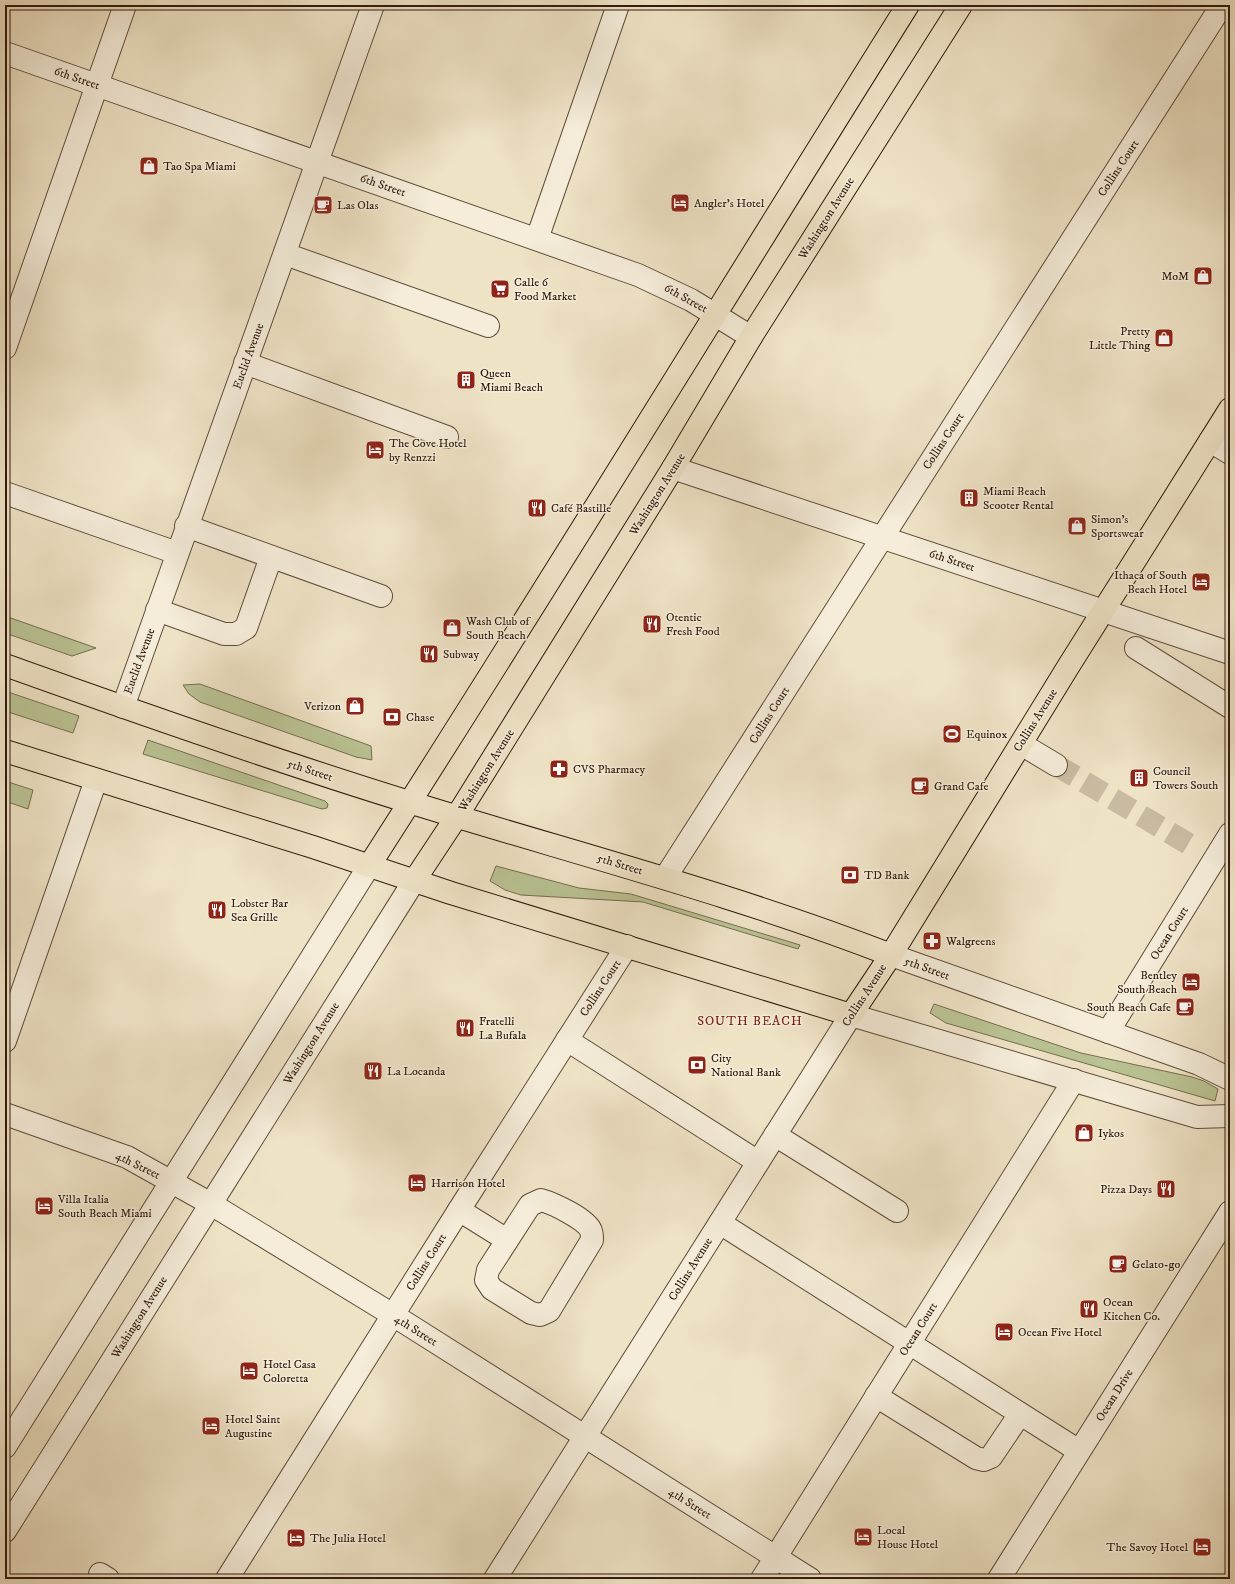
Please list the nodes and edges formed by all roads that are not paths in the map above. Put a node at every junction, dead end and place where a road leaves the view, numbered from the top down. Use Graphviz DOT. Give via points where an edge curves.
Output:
graph roads {
  1 [pos="125,5"];
  2 [pos="373,5"];
  3 [pos="618,5"];
  4 [pos="908,5"];
  5 [pos="961,5"];
  6 [pos="1222,5"];
  7 [pos="5,53"];
  8 [pos="96,85"];
  9 [pos="318,162"];
  10 [pos="537,239"];
  11 [pos="285,254"];
  12 [pos="714,314"];
  13 [pos="488,326"];
  14 [pos="751,337"];
  15 [pos="5,348"];
  16 [pos="245,363"];
  17 [pos="1230,409"];
  18 [pos="447,437"];
  19 [pos="1210,441"];
  20 [pos="1230,453"];
  21 [pos="673,468"];
  22 [pos="5,493"];
  23 [pos="186,526"];
  24 [pos="882,538"];
  25 [pos="178,553"];
  26 [pos="271,557"];
  27 [pos="381,596"];
  28 [pos="157,610"];
  29 [pos="1104,610"];
  30 [pos="1136,648"];
  31 [pos="1230,653"];
  32 [pos="5,665"];
  33 [pos="123,707"];
  34 [pos="1230,707"];
  35 [pos="1021,744"];
  36 [pos="5,751"];
  37 [pos="1056,765"];
  38 [pos="96,780"];
  39 [pos="410,802"];
  40 [pos="457,816"];
  41 [pos="1230,834"];
  42 [pos="369,866"];
  43 [pos="665,878"];
  44 [pos="414,881"];
  45 [pos="627,946"];
  46 [pos="891,955"];
  47 [pos="851,1015"];
  48 [pos="1108,1032"];
  49 [pos="567,1040"];
  50 [pos="5,1041"];
  51 [pos="1199,1064"];
  52 [pos="1230,1072"];
  53 [pos="1230,1079"];
  54 [pos="1074,1080"];
  55 [pos="5,1114"];
  56 [pos="1230,1116"];
  57 [pos="775,1135"];
  58 [pos="758,1162"];
  59 [pos="171,1182"];
  60 [pos="211,1204"];
  61 [pos="459,1210"];
  62 [pos="897,1211"];
  63 [pos="1230,1212"];
  64 [pos="720,1223"];
  65 [pos="508,1240"];
  66 [pos="393,1315"];
  67 [pos="909,1344"];
  68 [pos="876,1396"];
  69 [pos="1020,1414"];
  70 [pos="584,1437"];
  71 [pos="5,1447"];
  72 [pos="1079,1452"];
  73 [pos="5,1531"];
  74 [pos="775,1558"];
  75 [pos="227,1579"];
  76 [pos="495,1579"];
  77 [pos="762,1579"];
  78 [pos="810,1579"];
  79 [pos="999,1579"];
  1 -- 8 [label="street"];
  2 -- 9 [label="street, Euclid Avenue"];
  3 -- 10 [label="street"];
  4 -- 12 [label="main road"];
  5 -- 14 [label="main road, Washington Avenue"];
  6 -- 24 [label="street, Collins Court"];
  7 -- 8 [label="street, 6th Street"];
  8 -- 9 [label="street, 6th Street"];
  8 -- 15 [label="street"];
  9 -- 10 [label="street, 6th Street"];
  9 -- 11 [label="street, Euclid Avenue"];
  10 -- 12 [label="street, 6th Street" via="656,283"];
  11 -- 13 [label="street"];
  11 -- 16 [label="street, Euclid Avenue"];
  12 -- 14 [label="street, 6th Street"];
  12 -- 39 [label="main road"];
  14 -- 21 [label="main road, Washington Avenue"];
  16 -- 18 [label="street"];
  16 -- 23 [label="street, Euclid Avenue"];
  17 -- 19 [label="main road, Collins Avenue"];
  19 -- 20 [label="street"];
  19 -- 29 [label="main road, Collins Avenue"];
  21 -- 24 [label="street, 6th Street"];
  21 -- 40 [label="main road, Washington Avenue"];
  22 -- 25 [label="street"];
  23 -- 25 [label="street, Euclid Avenue"];
  23 -- 26 [label="street"];
  24 -- 29 [label="street, 6th Street"];
  24 -- 43 [label="street, Collins Court"];
  25 -- 28 [label="street, Euclid Avenue"];
  26 -- 27 [label="street"];
  26 -- 28 [label="street" via="246,628 236,634 224,634"];
  28 -- 33 [label="street, Euclid Avenue"];
  29 -- 31 [label="street, 6th Street"];
  29 -- 35 [label="main road, Collins Avenue"];
  30 -- 34 [label="street"];
  32 -- 33 [label="main road, 5th Street"];
  33 -- 39 [label="main road, 5th Street"];
  35 -- 37 [label="street"];
  35 -- 46 [label="main road, Collins Avenue"];
  36 -- 38 [label="main road"];
  38 -- 42 [label="main road"];
  38 -- 50 [label="street"];
  39 -- 40 [label="main road, 5th Street"];
  39 -- 42 [label="main road"];
  40 -- 43 [label="main road, 5th Street"];
  40 -- 44 [label="main road, Washington Avenue"];
  41 -- 48 [label="street, Ocean Court"];
  42 -- 44 [label="main road"];
  42 -- 59 [label="street"];
  43 -- 46 [label="main road, 5th Street" via="854,940"];
  44 -- 45 [label="main road"];
  44 -- 60 [label="street, Washington Avenue"];
  45 -- 47 [label="main road"];
  45 -- 49 [label="street, Collins Court"];
  46 -- 47 [label="main road, Collins Avenue"];
  46 -- 48 [label="street, 5th Street"];
  47 -- 54 [label="street"];
  47 -- 57 [label="street, Collins Avenue"];
  48 -- 51 [label="street, 5th Street"];
  49 -- 58 [label="street"];
  49 -- 61 [label="street, Collins Court"];
  51 -- 52 [label="street"];
  51 -- 53 [label="street, 5th Street"];
  54 -- 56 [label="street" via="1197,1117"];
  54 -- 67 [label="street, Ocean Court"];
  55 -- 59 [label="street, 4th Street" via="128,1157"];
  57 -- 58 [label="street, Collins Avenue"];
  57 -- 62 [label="street"];
  58 -- 64 [label="street, Collins Avenue"];
  59 -- 60 [label="street, 4th Street"];
  59 -- 71 [label="street"];
  60 -- 66 [label="street, 4th Street"];
  60 -- 73 [label="street, Washington Avenue"];
  61 -- 65 [label="street"];
  61 -- 66 [label="street, Collins Court"];
  63 -- 72 [label="street, Ocean Drive"];
  64 -- 67 [label="street"];
  64 -- 70 [label="street, Collins Avenue"];
  65 -- 65 [label="street" via="488,1270 486,1280 492,1289 531,1313 540,1315 549,1311 592,1240 591,1230 584,1222 552,1202 541,1200 530,1205"];
  66 -- 70 [label="street, 4th Street"];
  66 -- 75 [label="street, Collins Court"];
  67 -- 68 [label="street, Ocean Court"];
  67 -- 69 [label="street"];
  68 -- 69 [label="street" via="976,1458 984,1460 992,1457"];
  68 -- 74 [label="street, Ocean Court"];
  69 -- 72 [label="street"];
  70 -- 74 [label="street, 4th Street"];
  70 -- 76 [label="street, Collins Avenue"];
  72 -- 79 [label="street, Ocean Drive"];
  74 -- 77 [label="street, Ocean Court"];
  74 -- 78 [label="street, 4th Street"];
}
